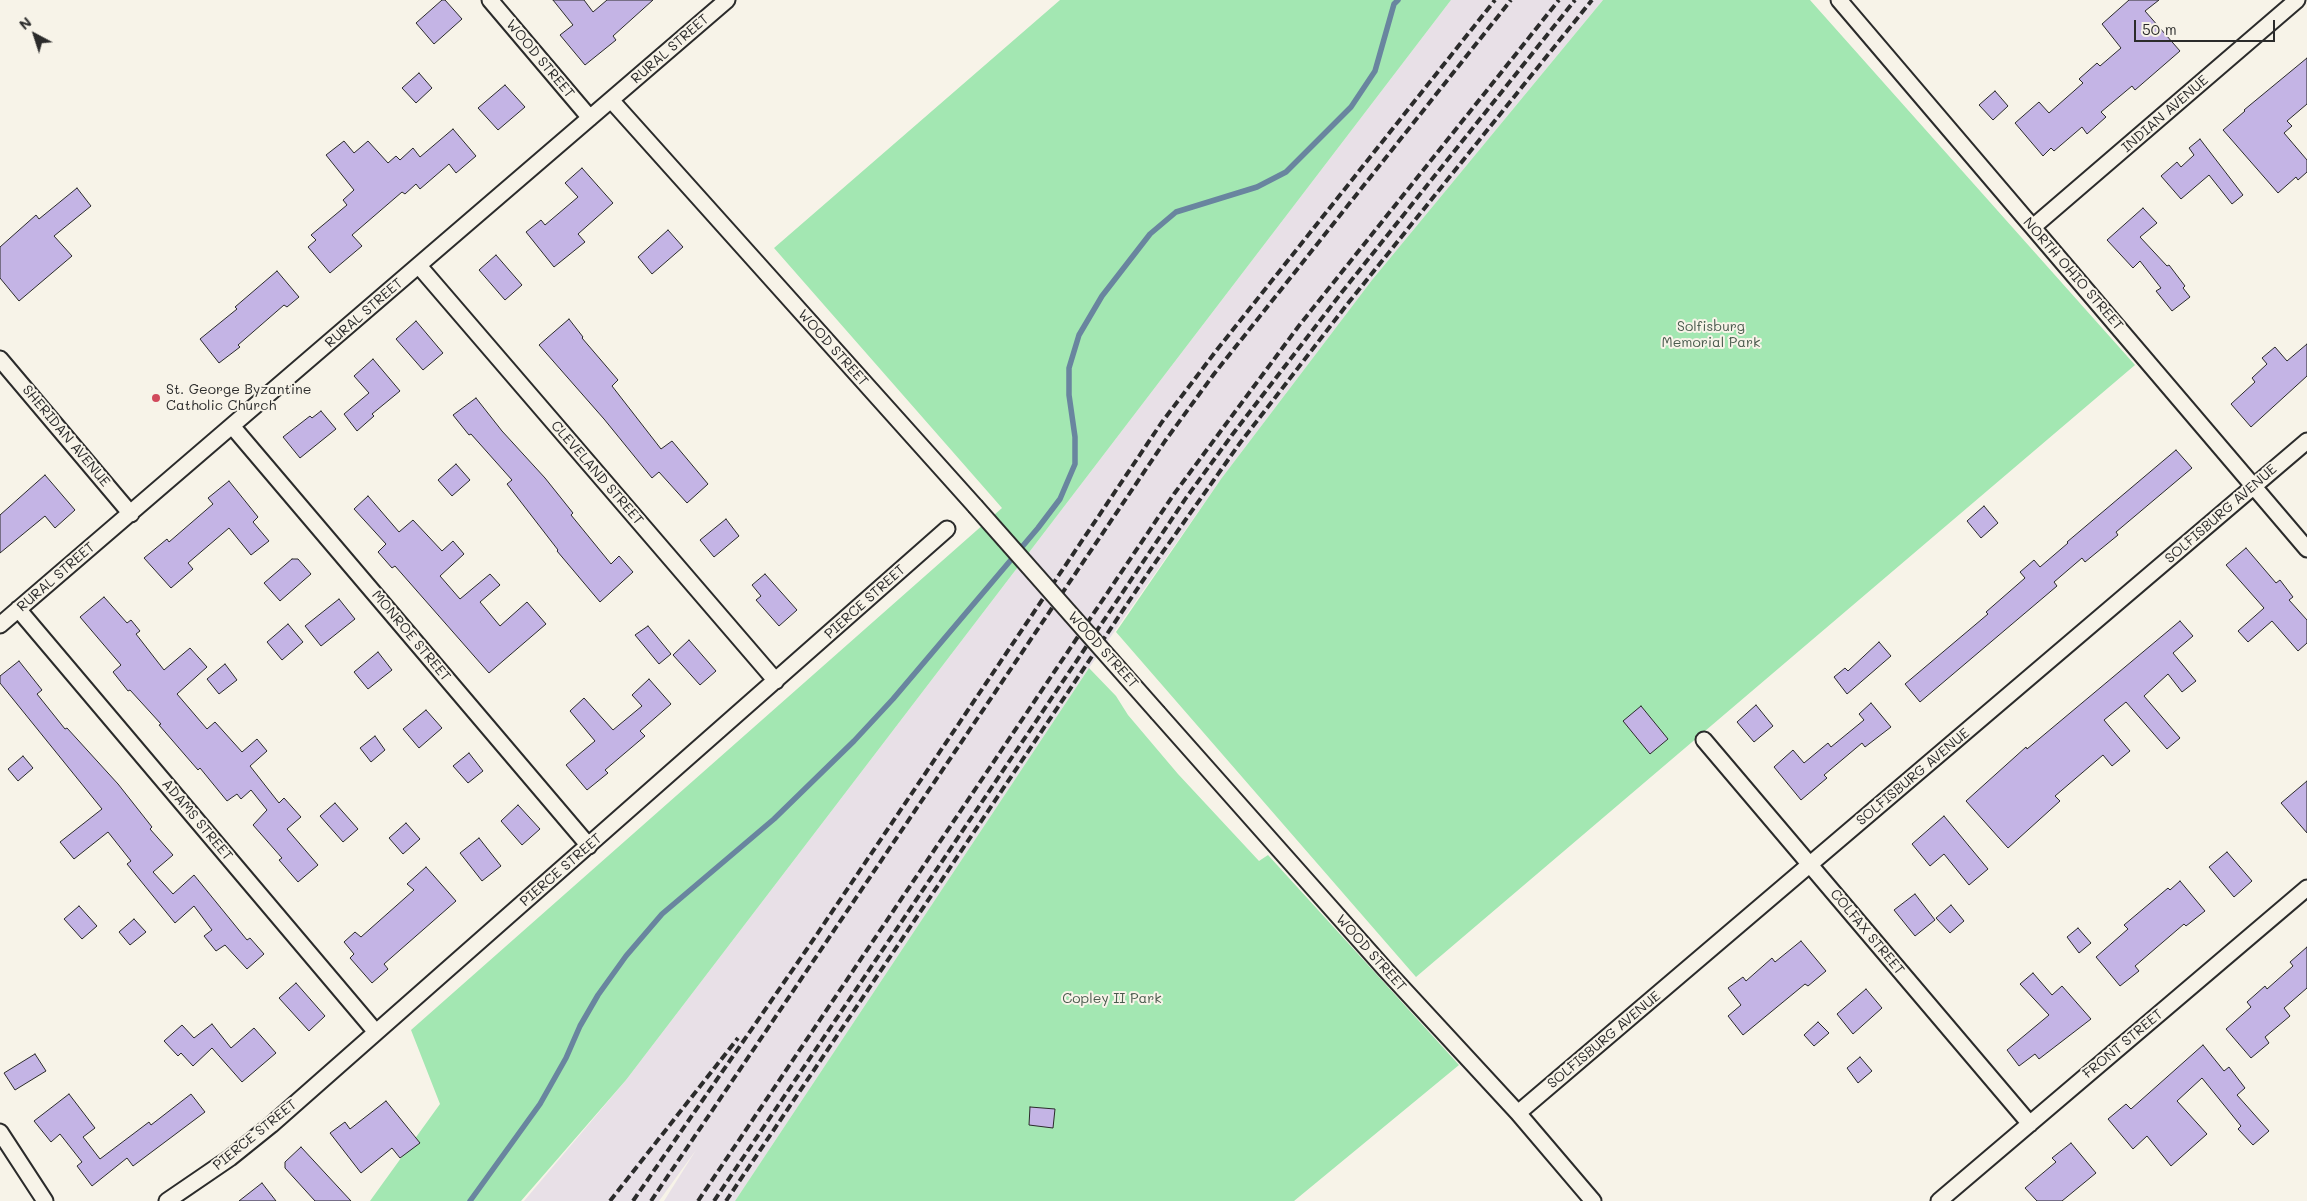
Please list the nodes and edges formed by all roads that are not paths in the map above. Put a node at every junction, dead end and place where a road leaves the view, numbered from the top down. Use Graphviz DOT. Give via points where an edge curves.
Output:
graph roads {
  1 [pos="490,0"];
  2 [pos="727,0"];
  3 [pos="1839,0"];
  4 [pos="2297,0"];
  5 [pos="611,100"];
  6 [pos="590,118"];
  7 [pos="2033,228"];
  8 [pos="419,266"];
  9 [pos="0,359"];
  10 [pos="232,426"];
  11 [pos="2307,441"];
  12 [pos="2254,486"];
  13 [pos="130,514"];
  14 [pos="947,529"];
  15 [pos="2307,549"];
  16 [pos="18,609"];
  17 [pos="0,625"];
  18 [pos="776,681"];
  19 [pos="1704,740"];
  20 [pos="589,846"];
  21 [pos="1810,865"];
  22 [pos="2307,888"];
  23 [pos="375,1031"];
  24 [pos="1518,1113"];
  25 [pos="2030,1124"];
  26 [pos="0,1132"];
  27 [pos="45,1201"];
  28 [pos="167,1201"];
  29 [pos="1593,1201"];
  30 [pos="1939,1201"];
  1 -- 6 [label="street, WOOD STREET"];
  2 -- 5 [label="street, RURAL STREET"];
  3 -- 7 [label="street, NORTH OHIO STREET"];
  4 -- 7 [label="street, INDIAN AVENUE"];
  5 -- 6 [label="street, RURAL STREET"];
  5 -- 24 [label="street, WOOD STREET, bridge" via="1398,983"];
  6 -- 8 [label="street, RURAL STREET"];
  7 -- 12 [label="street, NORTH OHIO STREET"];
  8 -- 10 [label="street, RURAL STREET"];
  8 -- 18 [label="street, CLEVELAND STREET"];
  9 -- 13 [label="street, SHERIDAN AVENUE"];
  10 -- 13 [label="street, RURAL STREET"];
  10 -- 20 [label="street, MONROE STREET"];
  11 -- 12 [label="street, SOLFISBURG AVENUE"];
  12 -- 15 [label="street, NORTH OHIO STREET"];
  12 -- 21 [label="street, SOLFISBURG AVENUE"];
  13 -- 16 [label="street, RURAL STREET"];
  14 -- 18 [label="street, PIERCE STREET"];
  16 -- 17 [label="street, RURAL STREET"];
  16 -- 23 [label="street, ADAMS STREET"];
  18 -- 20 [label="street, PIERCE STREET"];
  19 -- 21 [label="street, COLFAX STREET"];
  20 -- 23 [label="street, PIERCE STREET"];
  21 -- 24 [label="street, SOLFISBURG AVENUE"];
  21 -- 25 [label="street, COLFAX STREET"];
  22 -- 25 [label="street, FRONT STREET"];
  23 -- 28 [label="street, PIERCE STREET" via="271,1125"];
  24 -- 29 [label="street, WOOD STREET"];
  25 -- 30 [label="street, FRONT STREET"];
  26 -- 27 [label="street"];
}
